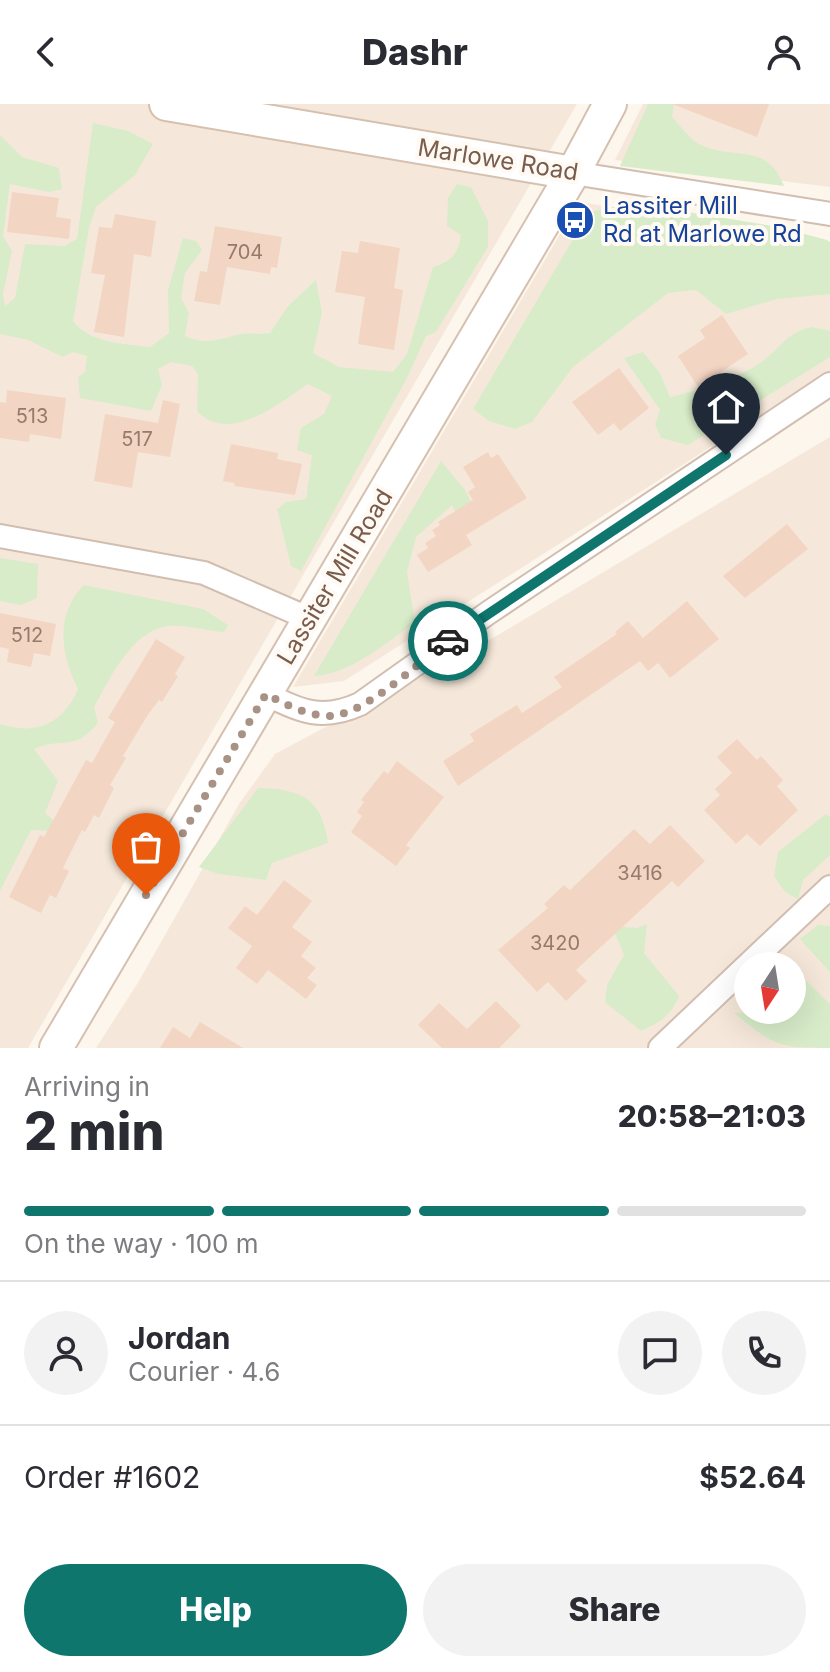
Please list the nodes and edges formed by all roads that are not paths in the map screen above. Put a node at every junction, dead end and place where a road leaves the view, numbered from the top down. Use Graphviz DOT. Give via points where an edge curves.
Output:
graph roads {
  1 [pos="166,104"];
  2 [pos="610,104"];
  3 [pos="573,173"];
  4 [pos="830,214"];
  5 [pos="830,384"];
  6 [pos="0,536"];
  7 [pos="310,619"];
  8 [pos="266,694"];
  9 [pos="830,887"];
  10 [pos="56,1048"];
  11 [pos="660,1048"];
  1 -- 3 [label="main road, Marlowe Road"];
  2 -- 3 [label="main road, Lassiter Mill Road"];
  3 -- 4 [label="street, Marlowe Road"];
  3 -- 7 [label="main road, Lassiter Mill Road"];
  5 -- 8 [label="street" via="360,704 337,715 316,714"];
  6 -- 7 [label="street" via="204,573"];
  7 -- 8 [label="main road, Lassiter Mill Road"];
  8 -- 10 [label="main road, Lassiter Mill Road"];
  9 -- 11 [label="street"];
}
